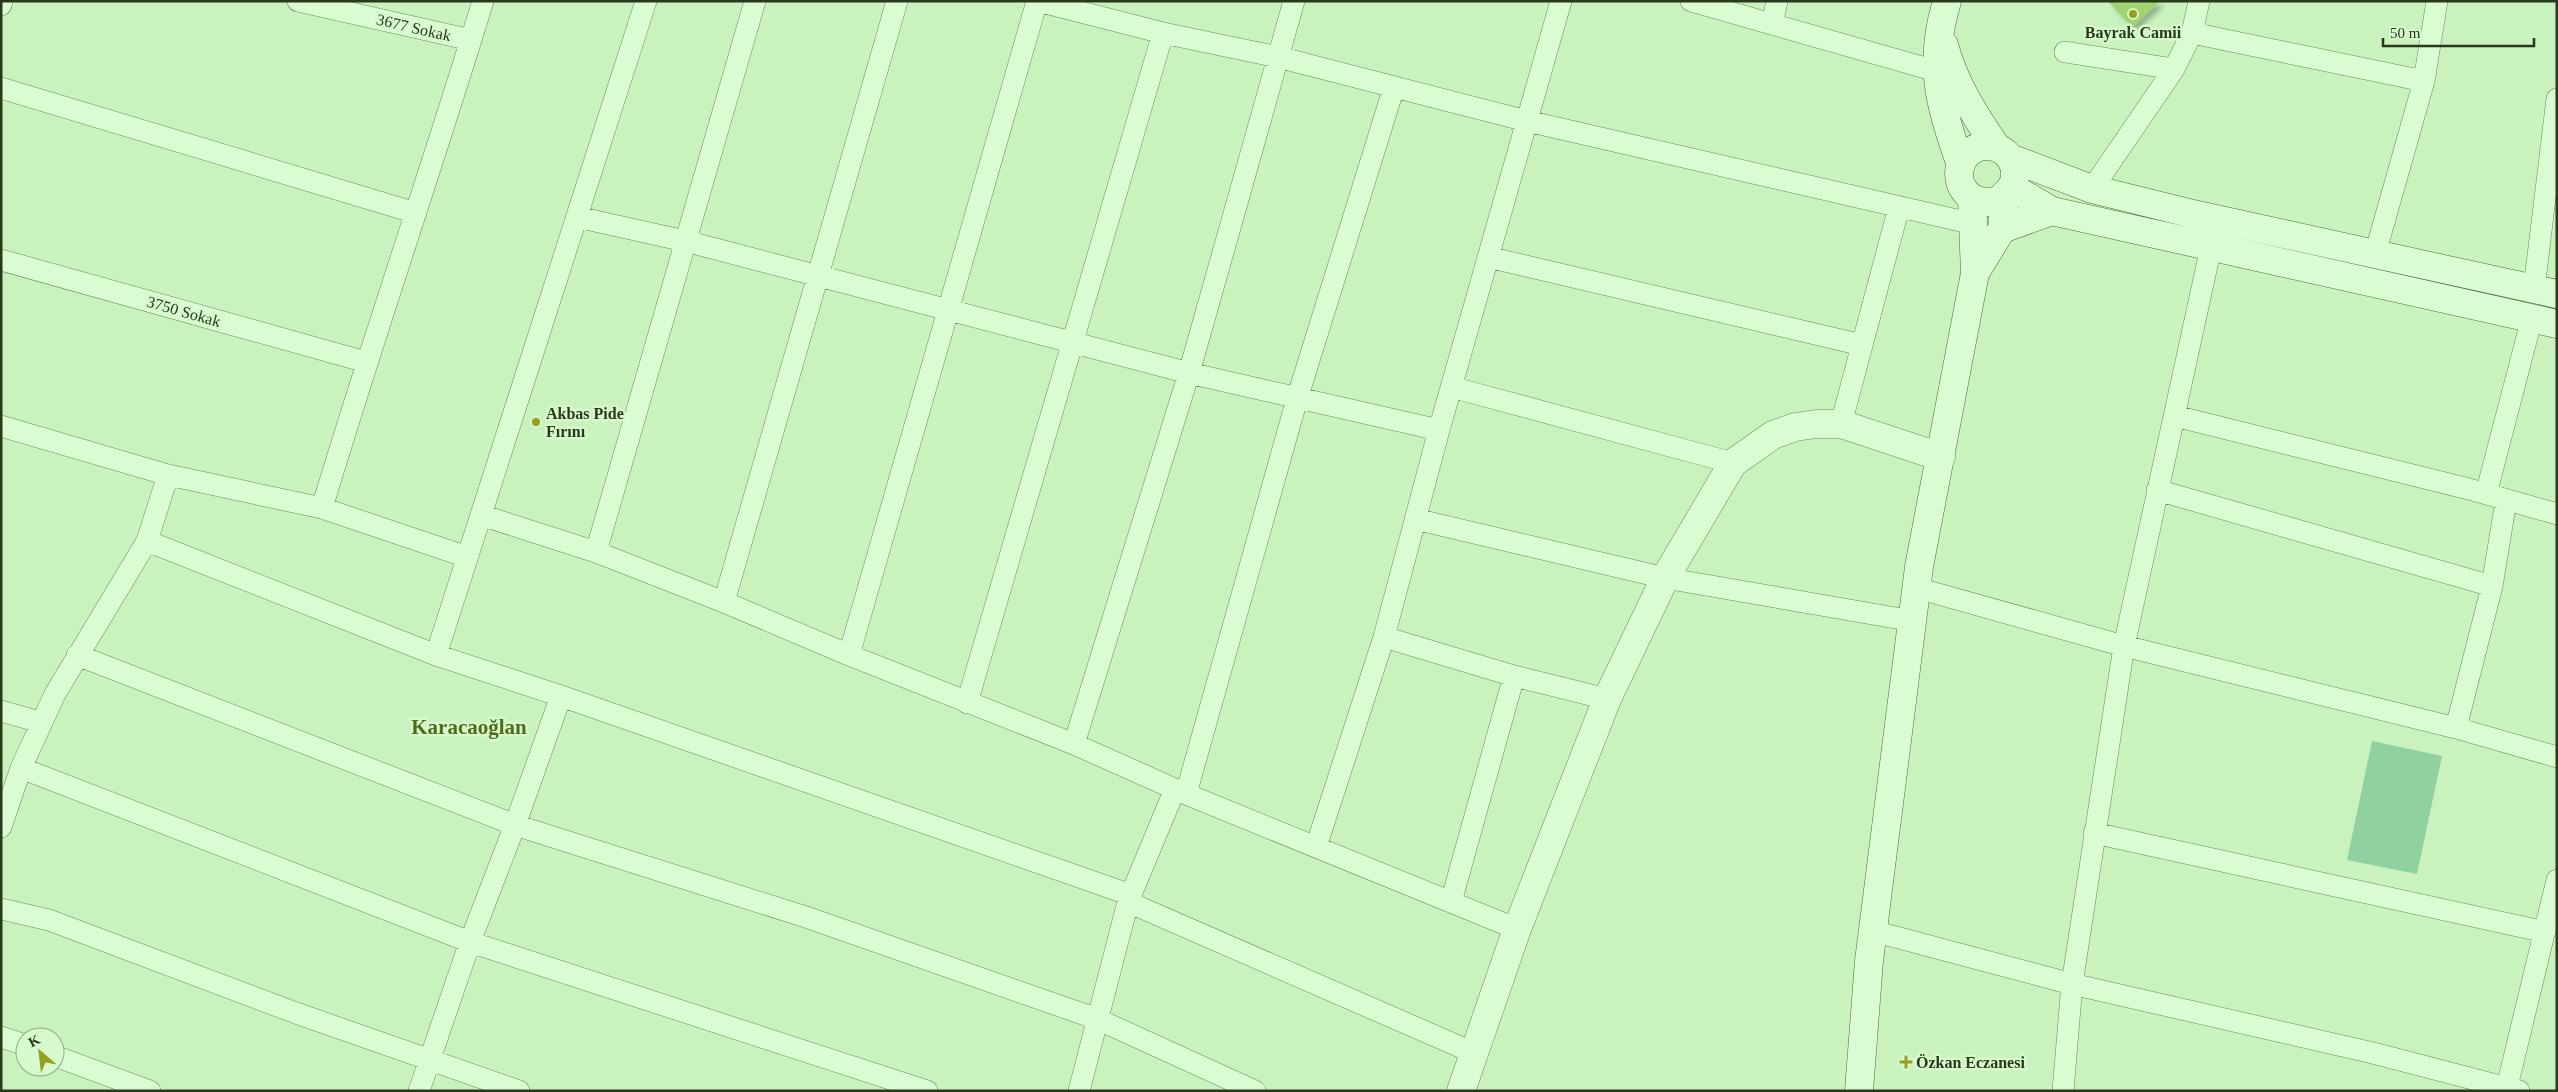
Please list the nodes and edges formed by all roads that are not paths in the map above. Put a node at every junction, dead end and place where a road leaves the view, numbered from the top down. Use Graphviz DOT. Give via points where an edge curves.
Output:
graph roads {
  1 [pos="298,1"];
  2 [pos="483,1"];
  3 [pos="646,1"];
  4 [pos="755,1"];
  5 [pos="897,1"];
  6 [pos="1038,1"];
  7 [pos="1294,1"];
  8 [pos="1561,1"];
  9 [pos="1691,1"];
  10 [pos="1777,1"];
  11 [pos="1948,1"];
  12 [pos="2199,1"];
  13 [pos="2437,1"];
  14 [pos="1772,24"];
  15 [pos="1163,33"];
  16 [pos="2192,33"];
  17 [pos="471,40"];
  18 [pos="2065,52"];
  19 [pos="1278,57"];
  20 [pos="1942,67"];
  21 [pos="2174,69"];
  22 [pos="2424,81"];
  23 [pos="1394,86"];
  24 [pos="1,88"];
  25 [pos="2557,99"];
  26 [pos="1527,121"];
  27 [pos="2003,153"];
  28 [pos="1961,165"];
  29 [pos="2092,189"];
  30 [pos="2008,191"];
  31 [pos="1899,206"];
  32 [pos="1973,210"];
  33 [pos="2052,211"];
  34 [pos="416,212"];
  35 [pos="577,217"];
  36 [pos="2002,229"];
  37 [pos="684,241"];
  38 [pos="2211,247"];
  39 [pos="2375,254"];
  40 [pos="1488,257"];
  41 [pos="1,260"];
  42 [pos="1975,273"];
  43 [pos="817,276"];
  44 [pos="2545,292"];
  45 [pos="948,310"];
  46 [pos="2545,321"];
  47 [pos="1072,342"];
  48 [pos="1862,345"];
  49 [pos="366,362"];
  50 [pos="1189,373"];
  51 [pos="1451,387"];
  52 [pos="1297,399"];
  53 [pos="2175,416"];
  54 [pos="1841,424"];
  55 [pos="1,426"];
  56 [pos="1439,430"];
  57 [pos="1940,457"];
  58 [pos="1733,463"];
  59 [pos="168,475"];
  60 [pos="2157,490"];
  61 [pos="2486,494"];
  62 [pos="2506,501"];
  63 [pos="322,508"];
  64 [pos="2557,514"];
  65 [pos="481,515"];
  66 [pos="1415,519"];
  67 [pos="148,541"];
  68 [pos="596,552"];
  69 [pos="467,557"];
  70 [pos="1665,578"];
  71 [pos="2492,586"];
  72 [pos="1917,588"];
  73 [pos="724,602"];
  74 [pos="1913,621"];
  75 [pos="1384,637"];
  76 [pos="2124,646"];
  77 [pos="849,654"];
  78 [pos="77,655"];
  79 [pos="436,655"];
  80 [pos="1514,676"];
  81 [pos="560,696"];
  82 [pos="1607,700"];
  83 [pos="967,703"];
  84 [pos="1,711"];
  85 [pos="40,722"];
  86 [pos="2456,728"];
  87 [pos="1074,744"];
  88 [pos="2557,756"];
  89 [pos="21,768"];
  90 [pos="1181,792"];
  91 [pos="515,825"];
  92 [pos="1,826"];
  93 [pos="2094,833"];
  94 [pos="1316,847"];
  95 [pos="2557,880"];
  96 [pos="1130,898"];
  97 [pos="1451,902"];
  98 [pos="1,909"];
  99 [pos="1517,929"];
  100 [pos="1873,930"];
  101 [pos="2545,932"];
  102 [pos="470,942"];
  103 [pos="2072,984"];
  104 [pos="1096,1019"];
  105 [pos="1,1036"];
  106 [pos="15,1041"];
  107 [pos="1474,1053"];
  108 [pos="65,1060"];
  109 [pos="430,1061"];
  110 [pos="2511,1090"];
  111 [pos="150,1091"];
  112 [pos="419,1091"];
  113 [pos="519,1091"];
  114 [pos="927,1091"];
  115 [pos="1078,1091"];
  116 [pos="1255,1091"];
  117 [pos="1461,1091"];
  118 [pos="1859,1091"];
  119 [pos="2063,1091"];
  1 -- 17 [label="street, 3677 Sokak"];
  2 -- 17 [label="street"];
  3 -- 35 [label="street"];
  4 -- 37 [label="street"];
  5 -- 43 [label="street"];
  6 -- 15 [label="street"];
  6 -- 45 [label="street"];
  7 -- 19 [label="street"];
  8 -- 26 [label="street"];
  9 -- 14 [label="street"];
  10 -- 14 [label="street"];
  11 -- 20 [label="main road" via="1939,27"];
  12 -- 16 [label="street"];
  13 -- 22 [label="street"];
  14 -- 20 [label="street"];
  15 -- 19 [label="street"];
  15 -- 47 [label="street"];
  16 -- 21 [label="street"];
  16 -- 22 [label="street"];
  17 -- 34 [label="street"];
  18 -- 21 [label="street"];
  19 -- 23 [label="street"];
  19 -- 50 [label="street"];
  20 -- 27 [label="main road"];
  20 -- 28 [label="main road" via="1944,120"];
  21 -- 29 [label="street"];
  22 -- 39 [label="street"];
  23 -- 26 [label="street"];
  23 -- 52 [label="street"];
  24 -- 34 [label="street"];
  25 -- 44 [label="street"];
  26 -- 31 [label="street"];
  26 -- 40 [label="street"];
  27 -- 28 [label="main road" via="1987,146 1973,150"];
  27 -- 29 [label="main road"];
  27 -- 30 [label="main road" via="2015,176"];
  28 -- 32 [label="main road" via="1961,183"];
  29 -- 39 [label="main road"];
  30 -- 32 [label="main road"];
  30 -- 33 [label="main road"];
  30 -- 36 [label="main road"];
  31 -- 32 [label="street"];
  31 -- 48 [label="street"];
  32 -- 42 [label="main road"];
  33 -- 36 [label="main road"];
  33 -- 38 [label="main road"];
  34 -- 49 [label="street"];
  35 -- 37 [label="street"];
  35 -- 65 [label="street"];
  36 -- 42 [label="main road"];
  37 -- 43 [label="street"];
  37 -- 68 [label="street"];
  38 -- 46 [label="main road"];
  38 -- 53 [label="street"];
  39 -- 44 [label="main road"];
  40 -- 48 [label="street"];
  40 -- 51 [label="street"];
  41 -- 49 [label="street, 3750 Sokak"];
  42 -- 57 [label="main road"];
  43 -- 45 [label="street"];
  43 -- 73 [label="street"];
  45 -- 47 [label="street"];
  45 -- 77 [label="street"];
  46 -- 61 [label="street"];
  47 -- 50 [label="street"];
  47 -- 83 [label="street"];
  48 -- 54 [label="street"];
  49 -- 63 [label="street"];
  50 -- 52 [label="street"];
  50 -- 87 [label="street"];
  51 -- 56 [label="street"];
  51 -- 58 [label="street"];
  52 -- 56 [label="street"];
  52 -- 90 [label="street"];
  53 -- 60 [label="street"];
  53 -- 61 [label="street"];
  54 -- 57 [label="main road"];
  54 -- 58 [label="main road" via="1795,427 1773,435"];
  55 -- 59 [label="street"];
  56 -- 66 [label="street"];
  57 -- 72 [label="main road"];
  58 -- 70 [label="main road"];
  59 -- 63 [label="street"];
  59 -- 67 [label="street"];
  60 -- 71 [label="street"];
  60 -- 76 [label="street"];
  61 -- 62 [label="street"];
  62 -- 64 [label="street"];
  62 -- 71 [label="street"];
  63 -- 69 [label="street"];
  65 -- 68 [label="street"];
  65 -- 69 [label="street"];
  66 -- 70 [label="street"];
  66 -- 75 [label="street"];
  67 -- 78 [label="street"];
  67 -- 79 [label="street"];
  68 -- 73 [label="street"];
  69 -- 79 [label="street"];
  70 -- 74 [label="street"];
  70 -- 82 [label="main road"];
  71 -- 86 [label="street"];
  72 -- 74 [label="main road"];
  72 -- 76 [label="street"];
  73 -- 77 [label="street"];
  74 -- 100 [label="main road"];
  75 -- 80 [label="street"];
  75 -- 94 [label="street"];
  76 -- 86 [label="street"];
  76 -- 93 [label="street"];
  77 -- 83 [label="street"];
  78 -- 85 [label="street"];
  78 -- 91 [label="street"];
  79 -- 81 [label="street"];
  80 -- 82 [label="street"];
  80 -- 97 [label="street"];
  81 -- 91 [label="street"];
  81 -- 96 [label="street"];
  82 -- 99 [label="main road"];
  83 -- 87 [label="street"];
  84 -- 85 [label="street"];
  85 -- 89 [label="street"];
  86 -- 88 [label="street"];
  87 -- 90 [label="street"];
  89 -- 92 [label="street"];
  89 -- 102 [label="street"];
  90 -- 94 [label="street"];
  90 -- 96 [label="street"];
  91 -- 102 [label="street"];
  91 -- 104 [label="street" via="806,917"];
  93 -- 101 [label="street"];
  93 -- 103 [label="street"];
  94 -- 97 [label="street"];
  95 -- 101 [label="street"];
  96 -- 104 [label="street"];
  96 -- 107 [label="street"];
  97 -- 99 [label="street"];
  98 -- 109 [label="street" via="49,920"];
  99 -- 107 [label="main road"];
  100 -- 103 [label="street"];
  100 -- 118 [label="main road"];
  101 -- 110 [label="street"];
  102 -- 109 [label="street"];
  102 -- 114 [label="street"];
  103 -- 110 [label="street" via="2373,1053"];
  103 -- 119 [label="street"];
  104 -- 115 [label="street"];
  104 -- 116 [label="street"];
  105 -- 106 [label="street"];
  107 -- 117 [label="main road"];
  108 -- 111 [label="street"];
  109 -- 112 [label="street"];
  109 -- 113 [label="street"];
}
